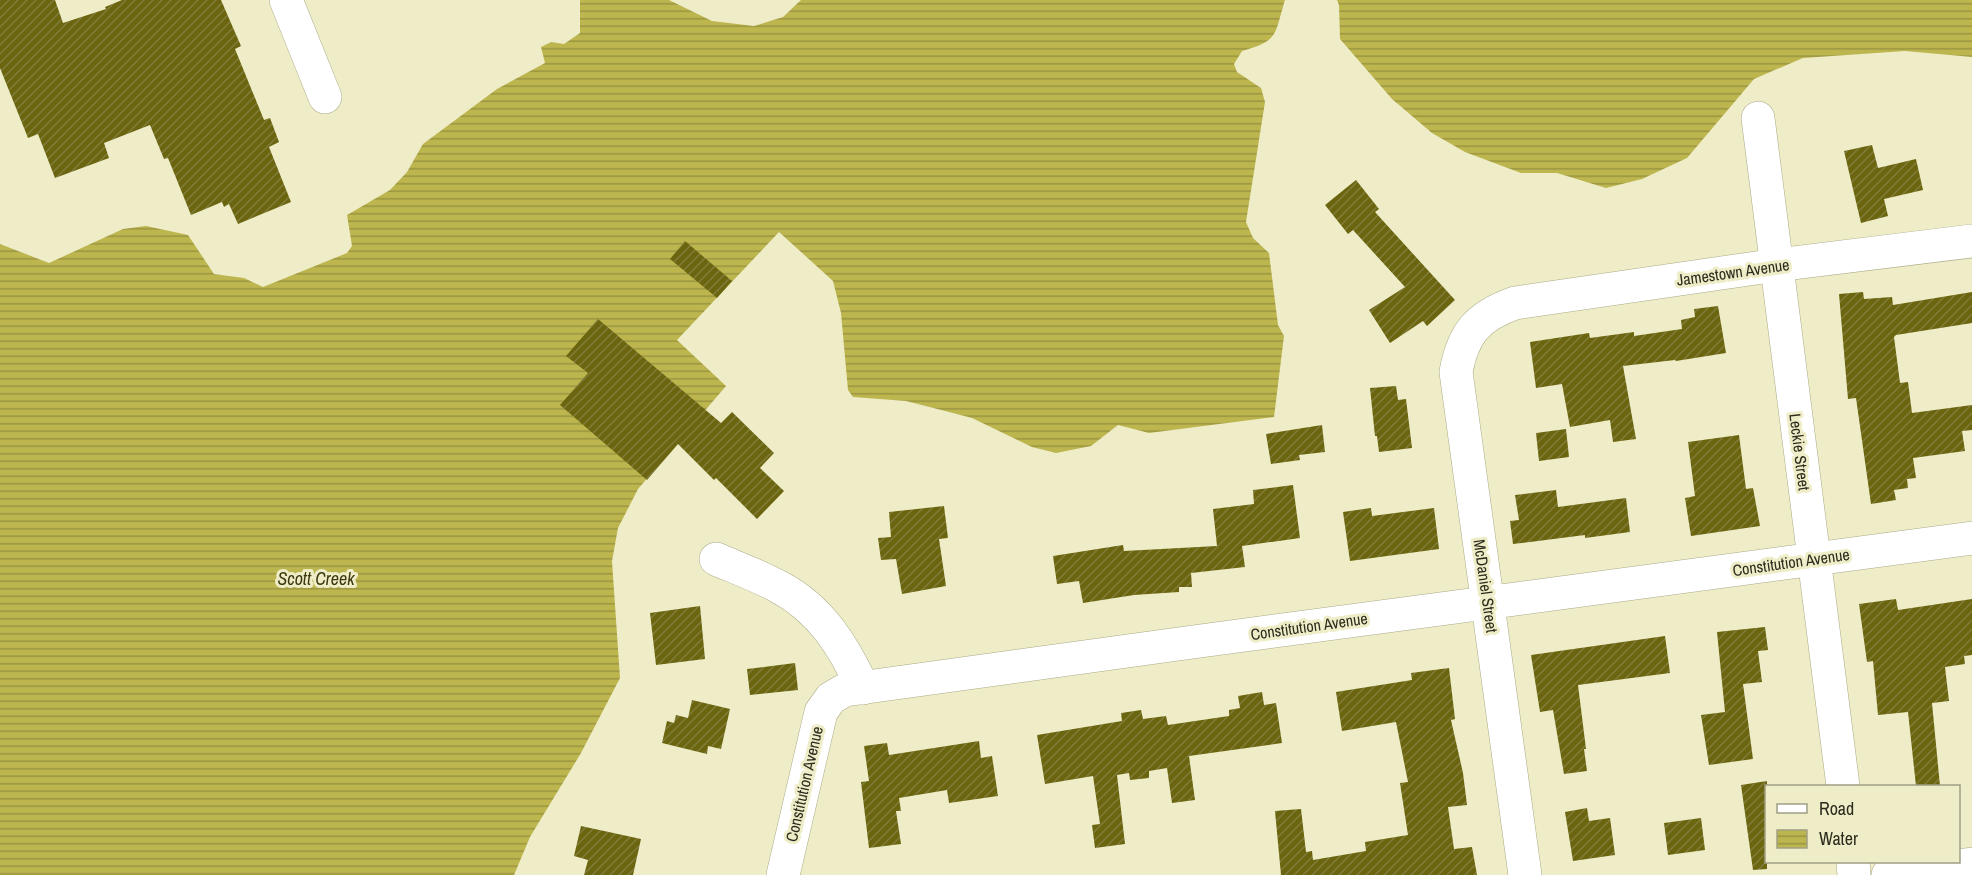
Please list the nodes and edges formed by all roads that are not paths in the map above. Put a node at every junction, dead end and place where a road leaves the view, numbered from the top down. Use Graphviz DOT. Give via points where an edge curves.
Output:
graph roads {
  1 [pos="286,0"];
  2 [pos="325,97"];
  3 [pos="1758,118"];
  4 [pos="1972,241"];
  5 [pos="1777,265"];
  6 [pos="1495,310"];
  7 [pos="1972,538"];
  8 [pos="716,559"];
  9 [pos="1813,559"];
  10 [pos="1488,603"];
  11 [pos="863,688"];
  12 [pos="1843,785"];
  13 [pos="1972,864"];
  14 [pos="783,875"];
  15 [pos="1525,875"];
  16 [pos="1888,875"];
  1 -- 2 [label="street"];
  3 -- 5 [label="street, Leckie Street"];
  4 -- 5 [label="street, Jamestown Avenue"];
  5 -- 6 [label="street, Jamestown Avenue" via="1515,303"];
  5 -- 9 [label="street, Leckie Street"];
  6 -- 10 [label="street, McDaniel Street" via="1470,332 1460,351 1456,372"];
  7 -- 9 [label="street, Constitution Avenue"];
  8 -- 11 [label="street" via="781,588 811,609 848,655"];
  9 -- 10 [label="street, Constitution Avenue"];
  9 -- 12 [label="street, Leckie Street"];
  10 -- 11 [label="street, Constitution Avenue"];
  10 -- 15 [label="street, McDaniel Street"];
  11 -- 14 [label="street, Constitution Avenue" via="845,690 831,698 820,712"];
  13 -- 16 [label="street"];
}
